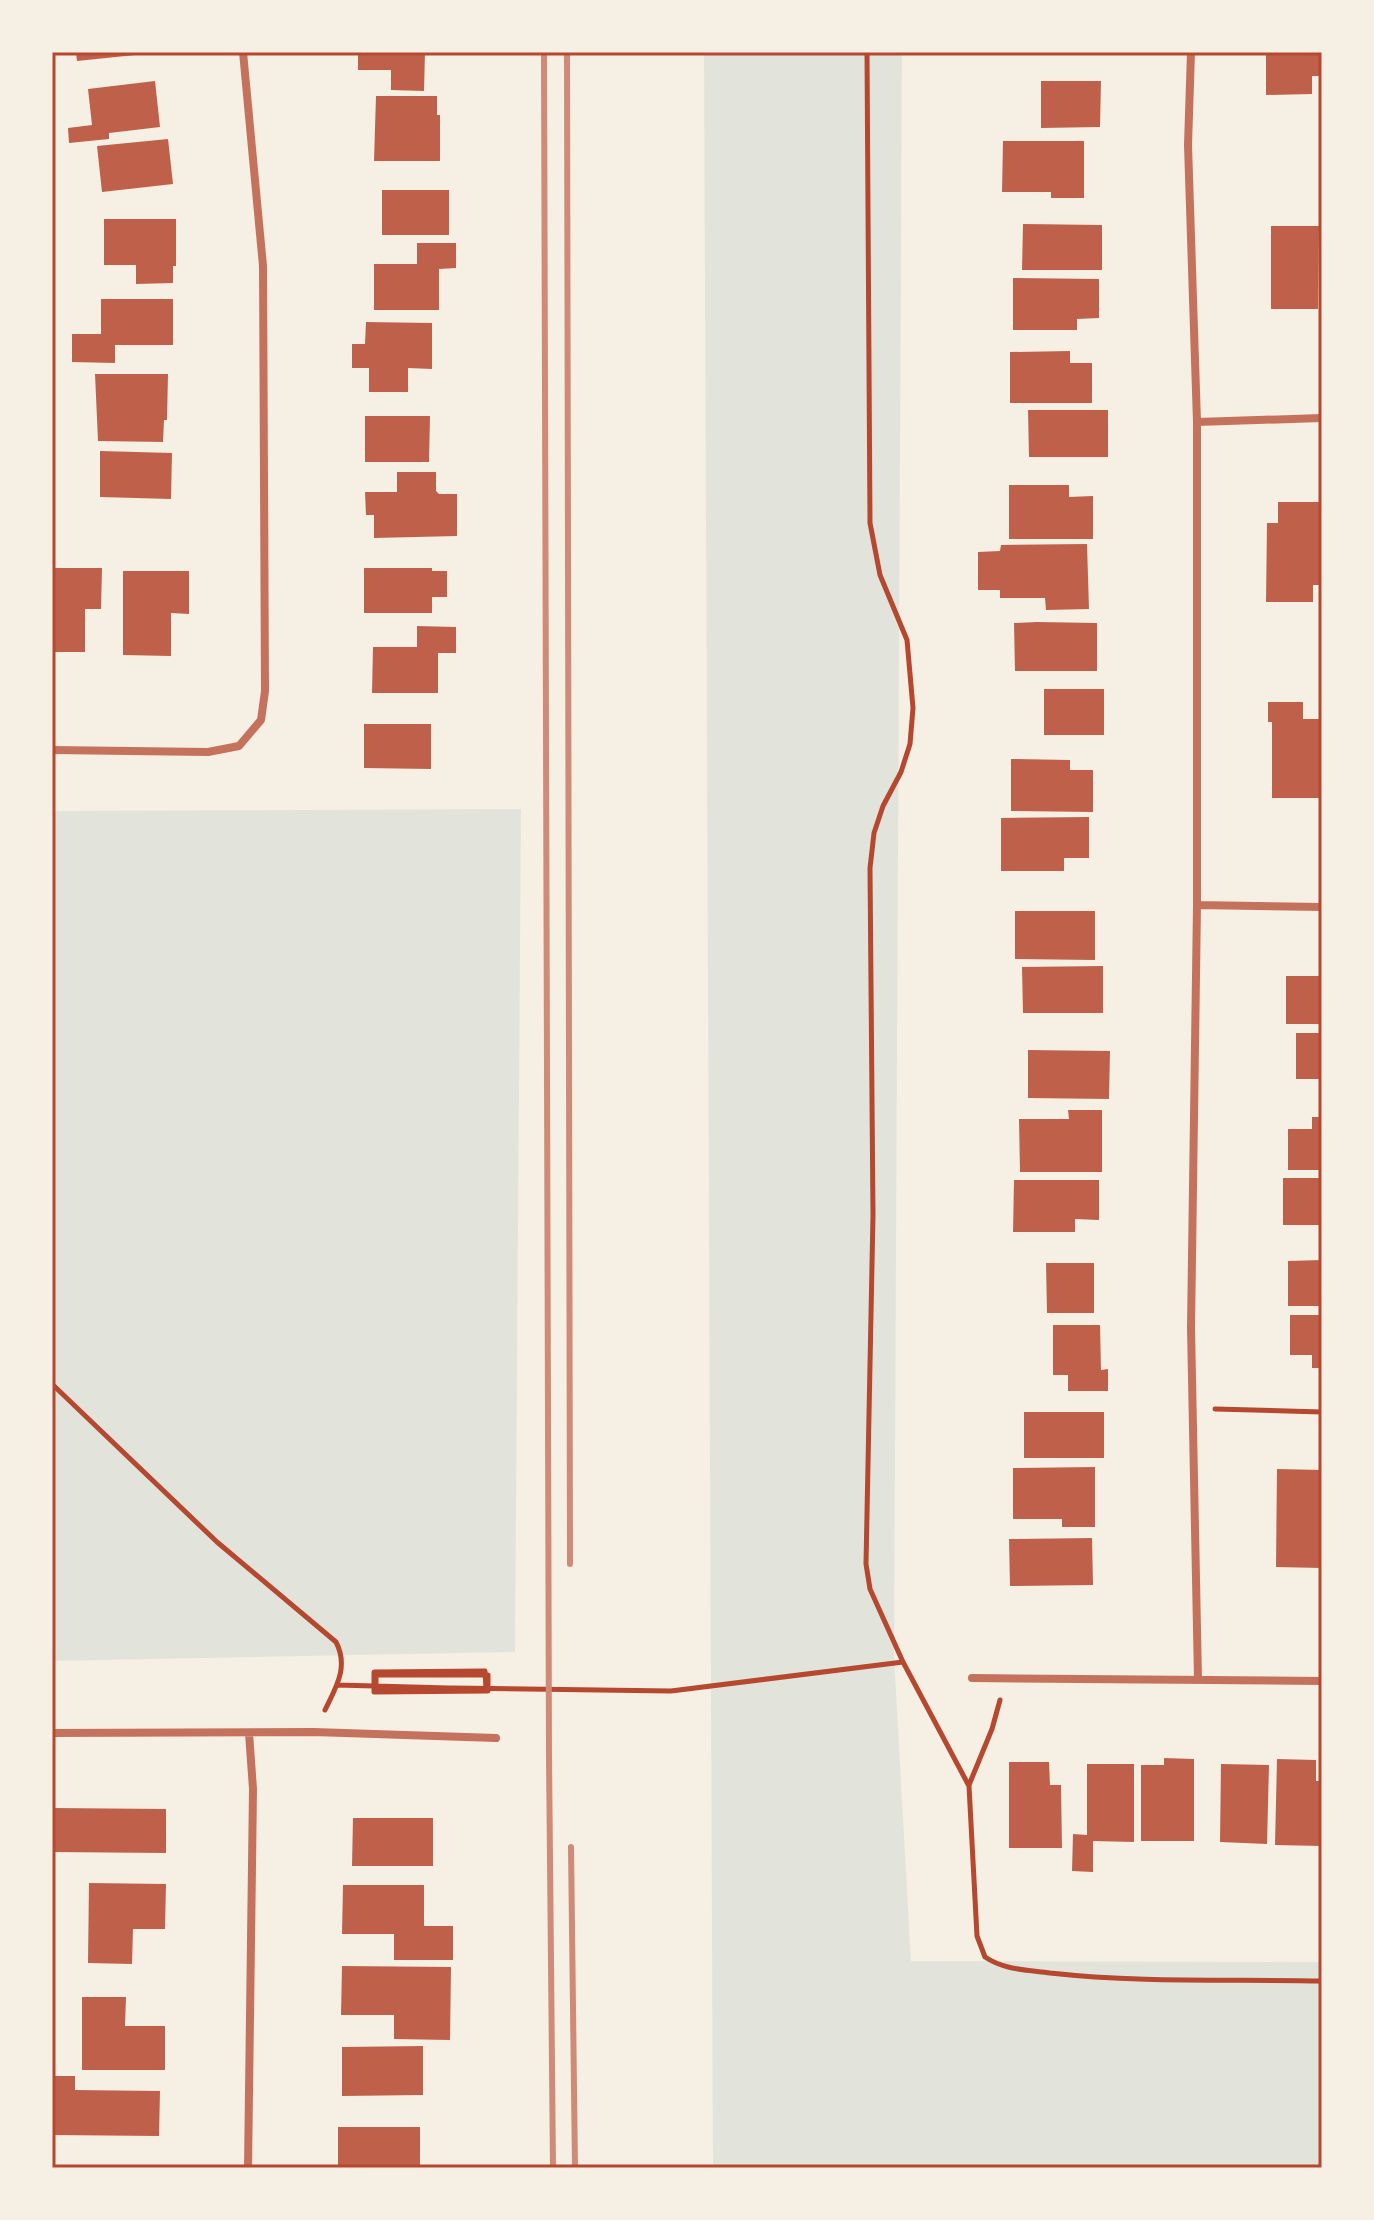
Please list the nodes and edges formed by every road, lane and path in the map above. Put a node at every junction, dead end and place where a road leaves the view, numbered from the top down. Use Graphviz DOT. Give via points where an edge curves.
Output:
graph roads {
  1 [pos="243,52"];
  2 [pos="867,52"];
  3 [pos="1191,52"];
  4 [pos="1322,418"];
  5 [pos="1197,422"];
  6 [pos="52,750"];
  7 [pos="1197,905"];
  8 [pos="1322,907"];
  9 [pos="52,1384"];
  10 [pos="1192,1408"];
  11 [pos="1322,1412"];
  12 [pos="903,1662"];
  13 [pos="1006,1677"];
  14 [pos="972,1678"];
  15 [pos="1198,1679"];
  16 [pos="1322,1681"];
  17 [pos="52,1733"];
  18 [pos="249,1733"];
  19 [pos="496,1738"];
  20 [pos="969,1786"];
  21 [pos="1322,1981"];
  22 [pos="248,2168"];
  1 -- 6 [label="street" via="263,266 261,720 239,746 208,752"];
  2 -- 12 [label="path" via="870,523 880,575 907,640 913,708 910,744 874,833 870,868 873,1215 866,1564 870,1589"];
  3 -- 5 [label="street" via="1188,145"];
  4 -- 5 [label="street"];
  5 -- 7 [label="street"];
  7 -- 8 [label="street"];
  7 -- 10 [label="street"];
  9 -- 12 [label="path" via="217,1542 336,1642 343,1670 337,1685 463,1689 486,1689 485,1680 485,1671 374,1672 374,1692 488,1691 488,1683 488,1675 474,1675 376,1675 376,1687 435,1687 450,1687 465,1687 479,1687 494,1687 671,1691"];
  10 -- 11 [label="path"];
  10 -- 15 [label="street"];
  12 -- 20 [label="path"];
  13 -- 14 [label="street"];
  13 -- 15 [label="street"];
  13 -- 20 [label="path"];
  15 -- 16 [label="street"];
  17 -- 18 [label="street"];
  18 -- 19 [label="street"];
  18 -- 22 [label="street" via="253,1789"];
  20 -- 21 [label="path" via="977,1936 987,1959 1020,1969 1115,1978"];
}
